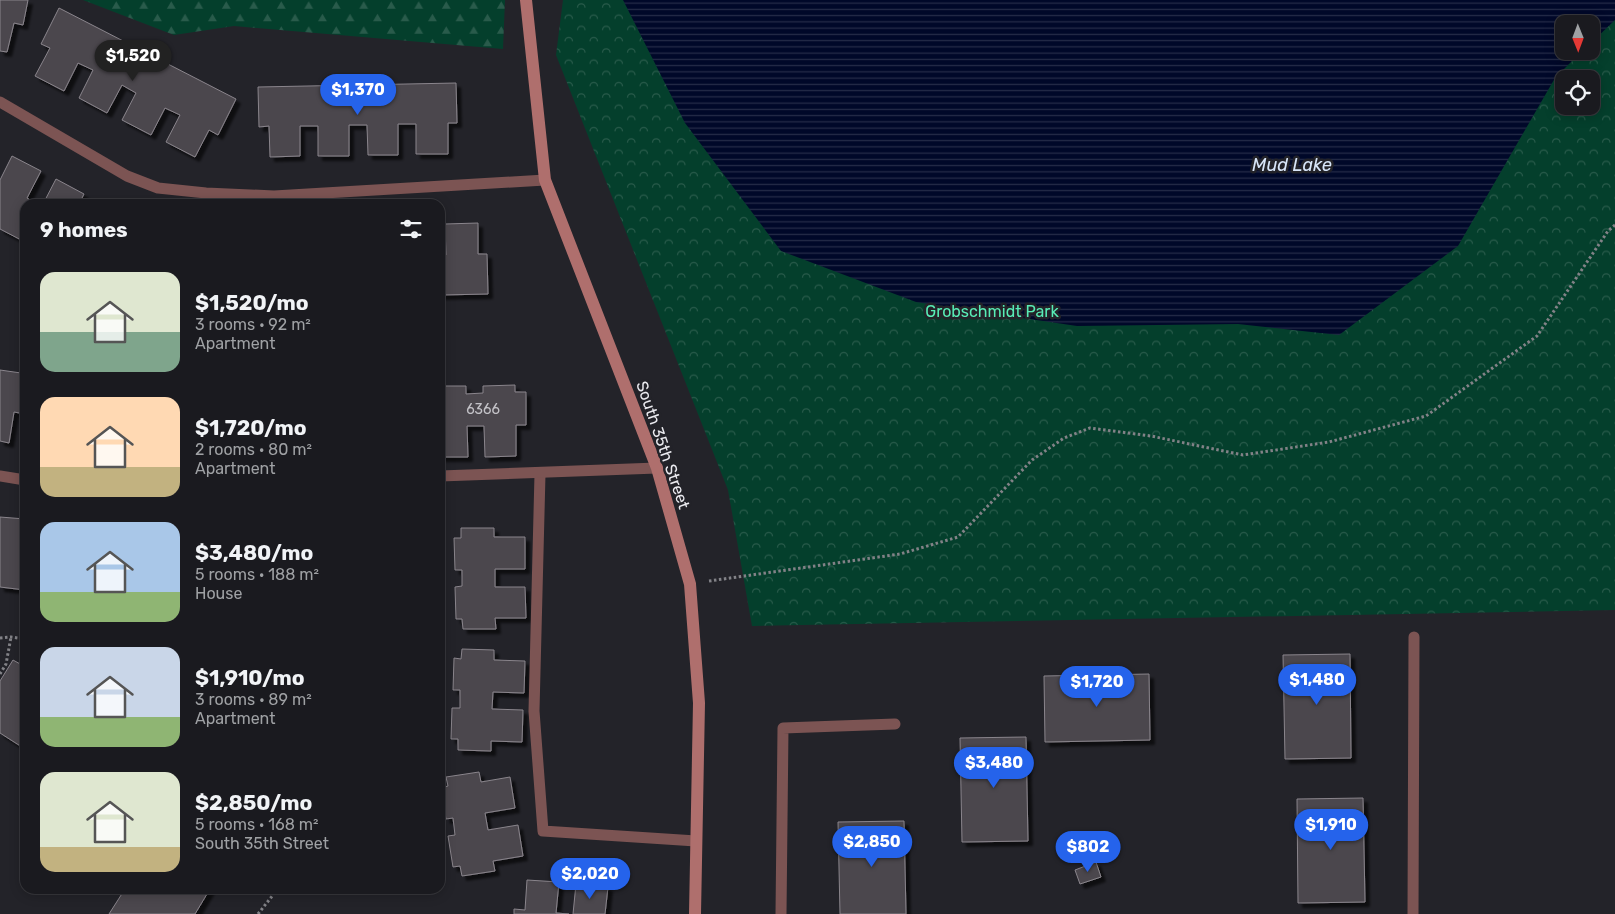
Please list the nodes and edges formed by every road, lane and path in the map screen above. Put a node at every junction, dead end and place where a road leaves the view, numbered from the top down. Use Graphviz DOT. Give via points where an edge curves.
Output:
graph roads {
  1 [pos="526,0"];
  2 [pos="0,102"];
  3 [pos="545,180"];
  4 [pos="1615,226"];
  5 [pos="657,468"];
  6 [pos="540,474"];
  7 [pos="0,476"];
  8 [pos="445,476"];
  9 [pos="20,479"];
  10 [pos="690,584"];
  11 [pos="11,637"];
  12 [pos="1414,637"];
  13 [pos="0,638"];
  14 [pos="20,638"];
  15 [pos="0,674"];
  16 [pos="895,724"];
  17 [pos="696,841"];
  18 [pos="273,894"];
  19 [pos="258,914"];
  20 [pos="695,914"];
  21 [pos="781,914"];
  22 [pos="1413,914"];
  1 -- 3 [label="street, South 35th Street"];
  2 -- 3 [label="lane" via="127,176 158,188 274,196"];
  3 -- 5 [label="street, South 35th Street"];
  4 -- 10 [label="path" via="1608,231 1537,336 1426,416 1329,442 1243,455 1151,436 1090,428 1064,438 1032,460 958,536 900,554"];
  5 -- 6 [label="lane"];
  5 -- 10 [label="street, South 35th Street"];
  6 -- 8 [label="lane"];
  6 -- 17 [label="lane" via="534,711 542,831"];
  7 -- 9 [label="lane"];
  10 -- 17 [label="street, South 35th Street" via="698,703"];
  11 -- 13 [label="path"];
  11 -- 14 [label="path"];
  11 -- 15 [label="path" via="6,664"];
  12 -- 22 [label="lane"];
  16 -- 21 [label="lane" via="783,728"];
  17 -- 20 [label="street, South 35th Street"];
  18 -- 19 [label="path"];
}
